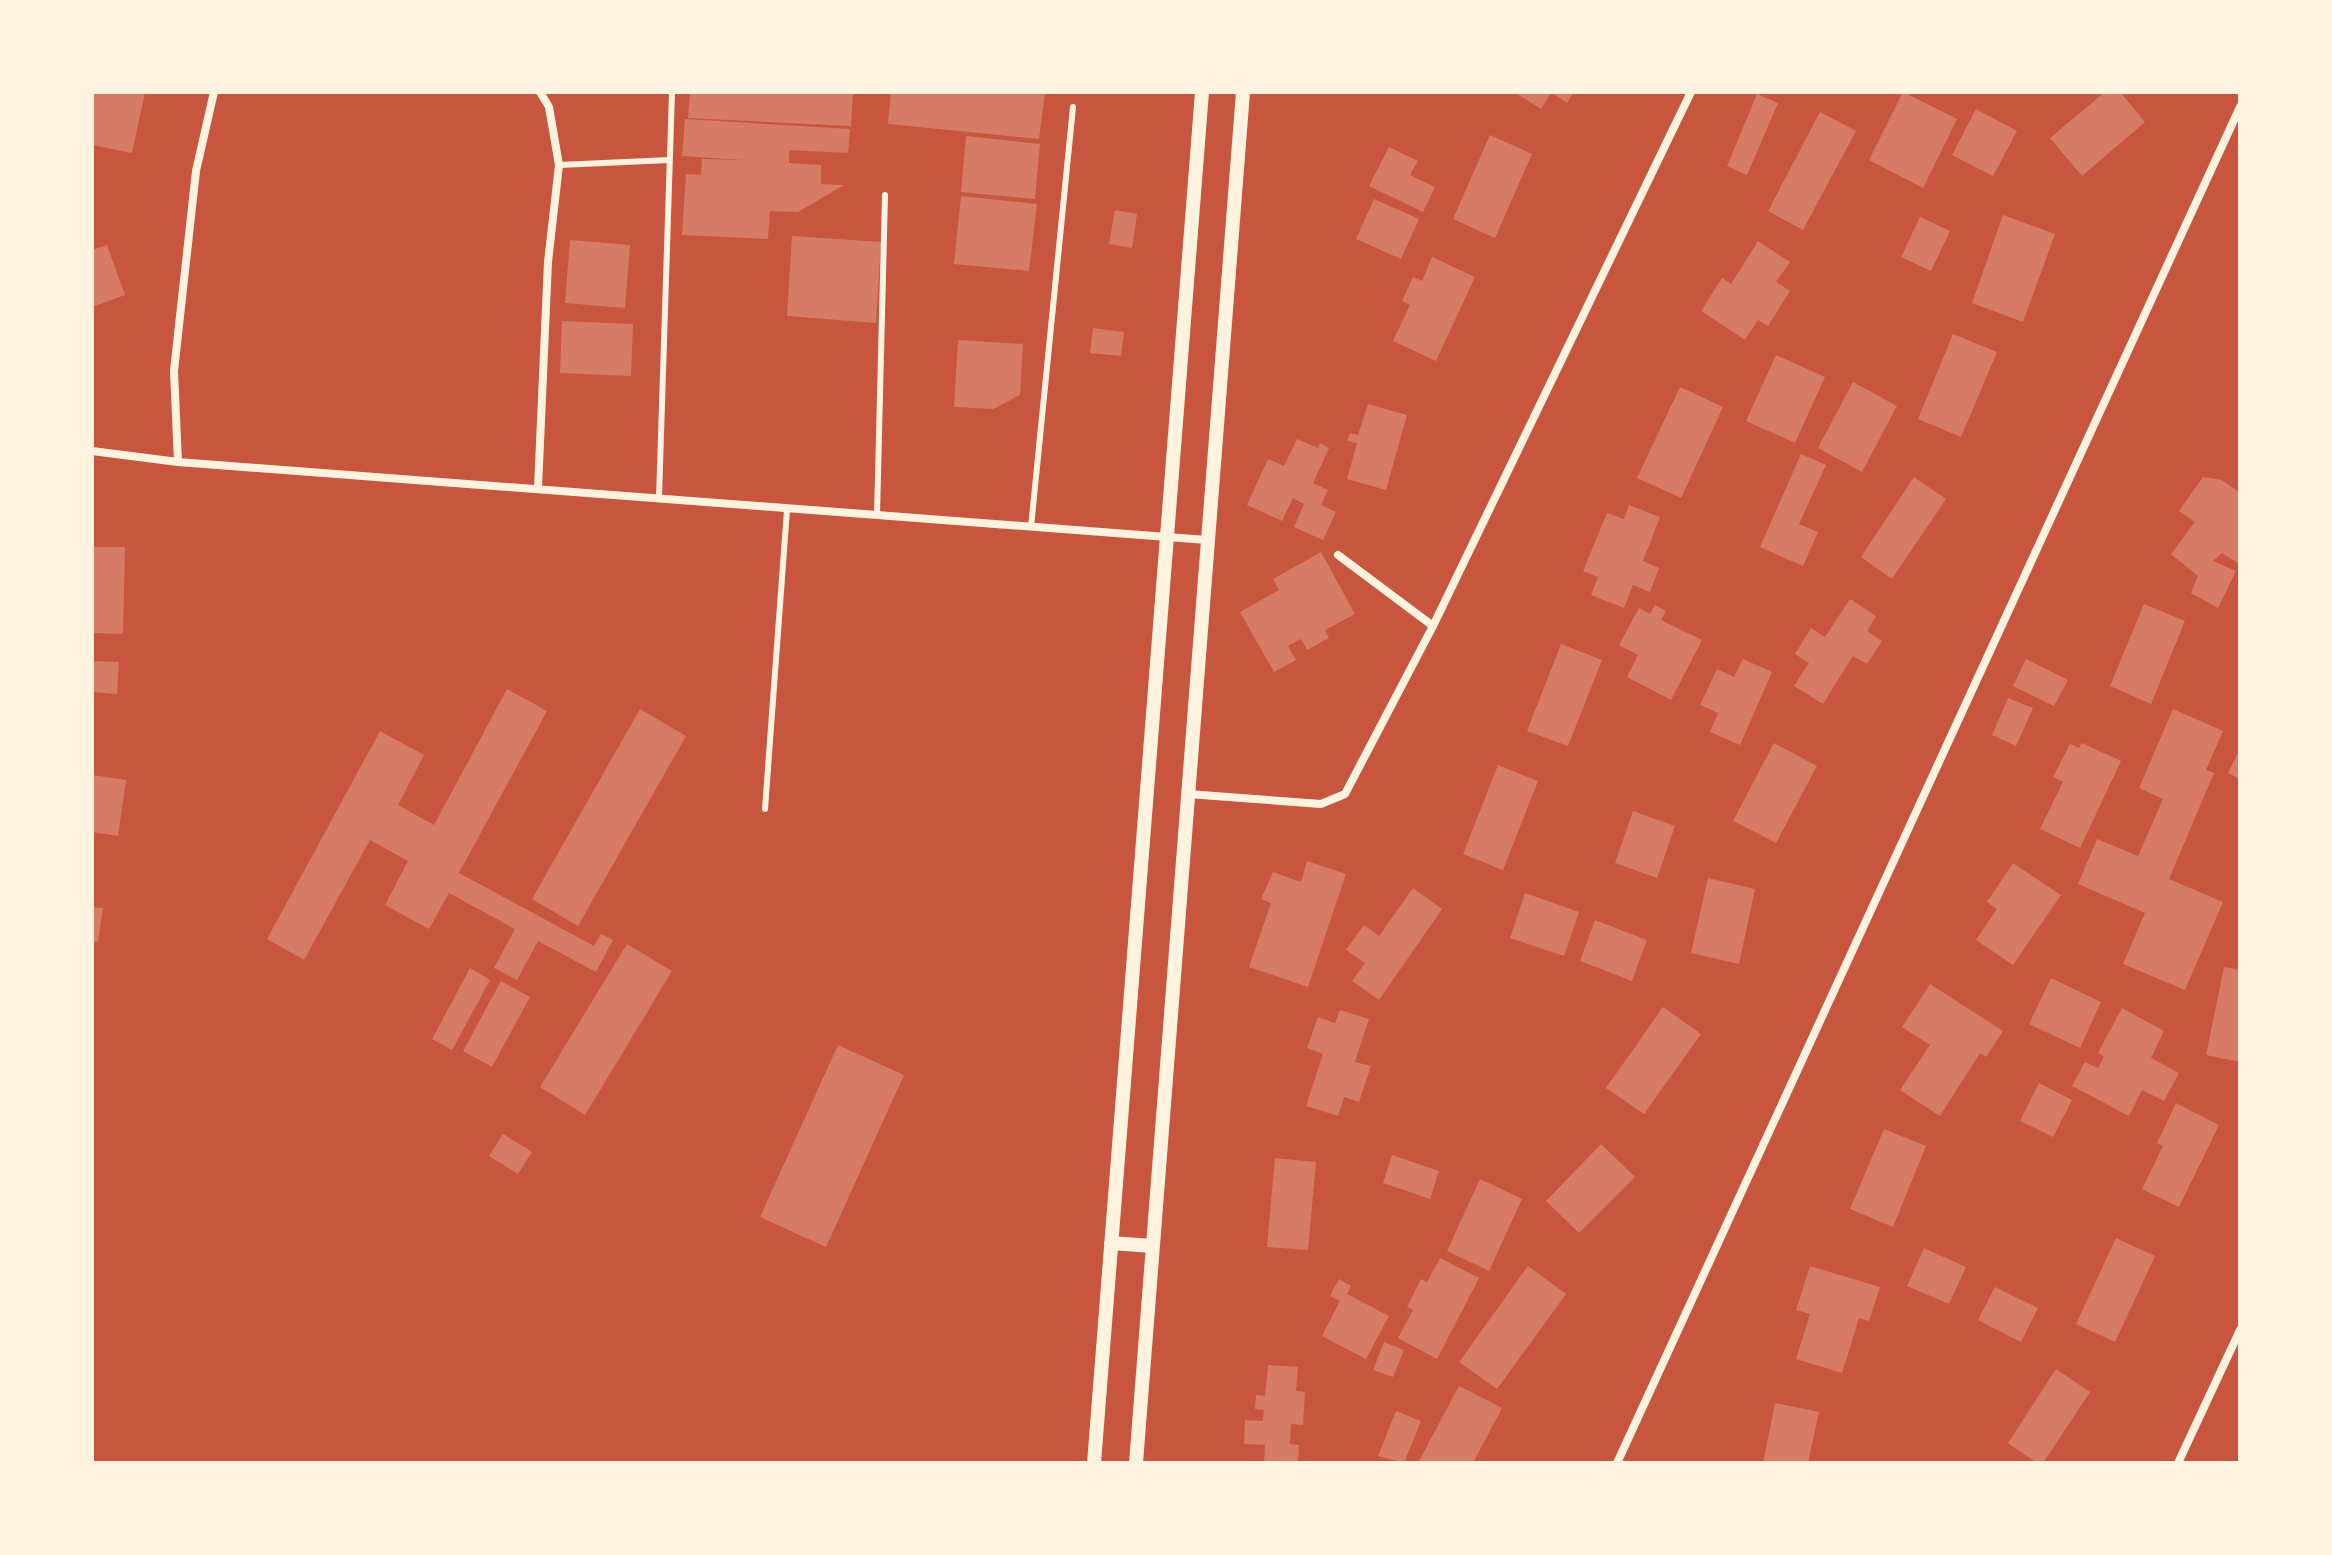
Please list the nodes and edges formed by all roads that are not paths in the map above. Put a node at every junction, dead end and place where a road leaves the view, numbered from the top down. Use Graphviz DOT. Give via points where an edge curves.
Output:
graph roads {
  1 [pos="214,92"];
  2 [pos="540,92"];
  3 [pos="672,92"];
  4 [pos="1202,92"];
  5 [pos="1243,92"];
  6 [pos="1691,92"];
  7 [pos="1073,107"];
  8 [pos="2240,107"];
  9 [pos="670,160"];
  10 [pos="559,165"];
  11 [pos="885,195"];
  12 [pos="92,451"];
  13 [pos="178,462"];
  14 [pos="538,488"];
  15 [pos="659,498"];
  16 [pos="787,510"];
  17 [pos="877,515"];
  18 [pos="1031,527"];
  19 [pos="1166,537"];
  20 [pos="1207,540"];
  21 [pos="1338,555"];
  22 [pos="1433,626"];
  23 [pos="1188,794"];
  24 [pos="765,809"];
  25 [pos="1111,1243"];
  26 [pos="1153,1246"];
  27 [pos="2240,1330"];
  28 [pos="1094,1463"];
  29 [pos="1136,1463"];
  30 [pos="1617,1463"];
  31 [pos="2178,1463"];
  1 -- 13 [label="street" via="196,171 174,371"];
  2 -- 10 [label="street" via="549,107"];
  3 -- 9 [label="lane"];
  4 -- 19 [label="street"];
  5 -- 20 [label="street"];
  6 -- 22 [label="street"];
  7 -- 18 [label="lane"];
  8 -- 30 [label="street"];
  9 -- 10 [label="lane"];
  9 -- 15 [label="lane"];
  10 -- 14 [label="street" via="548,262"];
  11 -- 17 [label="lane"];
  12 -- 13 [label="street"];
  13 -- 14 [label="street"];
  14 -- 15 [label="street"];
  15 -- 16 [label="street"];
  16 -- 17 [label="street"];
  16 -- 24 [label="lane"];
  17 -- 18 [label="street"];
  18 -- 19 [label="street"];
  19 -- 20 [label="street"];
  19 -- 25 [label="street"];
  20 -- 23 [label="street"];
  21 -- 22 [label="street"];
  22 -- 23 [label="street" via="1345,794 1321,804"];
  23 -- 26 [label="street"];
  25 -- 26 [label="street"];
  25 -- 28 [label="street"];
  26 -- 29 [label="street"];
  27 -- 31 [label="street"];
}
